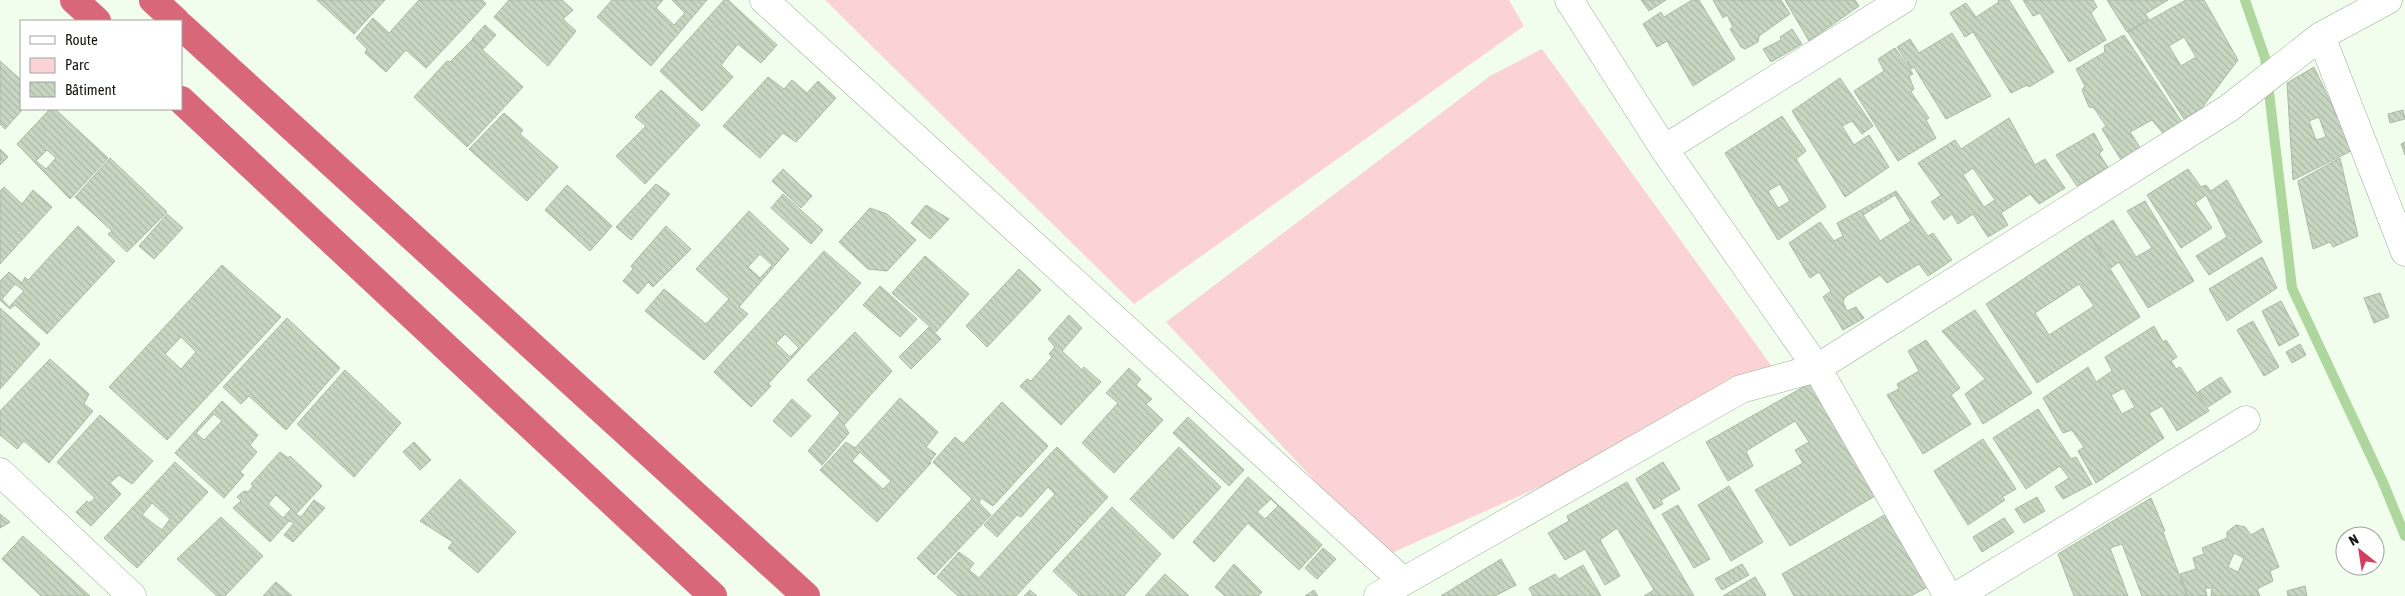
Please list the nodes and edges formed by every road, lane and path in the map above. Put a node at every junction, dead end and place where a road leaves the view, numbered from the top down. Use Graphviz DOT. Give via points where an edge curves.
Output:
graph roads {
  1 [pos="74,0"];
  2 [pos="153,0"];
  3 [pos="764,0"];
  4 [pos="1569,0"];
  5 [pos="1902,0"];
  6 [pos="2388,0"];
  7 [pos="96,20"];
  8 [pos="175,20"];
  9 [pos="182,27"];
  10 [pos="2321,36"];
  11 [pos="182,101"];
  12 [pos="1664,149"];
  13 [pos="2405,252"];
  14 [pos="1817,368"];
  15 [pos="2246,420"];
  16 [pos="0,472"];
  17 [pos="1402,581"];
  18 [pos="132,596"];
  19 [pos="713,596"];
  20 [pos="806,596"];
  21 [pos="1378,596"];
  22 [pos="1948,596"];
  23 [pos="1957,596"];
  1 -- 7 [label="highway"];
  2 -- 8 [label="highway"];
  3 -- 17 [label="street"];
  4 -- 12 [label="street"];
  5 -- 12 [label="street"];
  6 -- 10 [label="street"];
  9 -- 20 [label="highway"];
  10 -- 13 [label="street"];
  10 -- 14 [label="street" via="2229,108"];
  11 -- 19 [label="highway"];
  12 -- 14 [label="street"];
  14 -- 17 [label="street" via="1741,389"];
  14 -- 22 [label="street"];
  15 -- 23 [label="street"];
  16 -- 18 [label="street"];
  17 -- 21 [label="street"];
}
